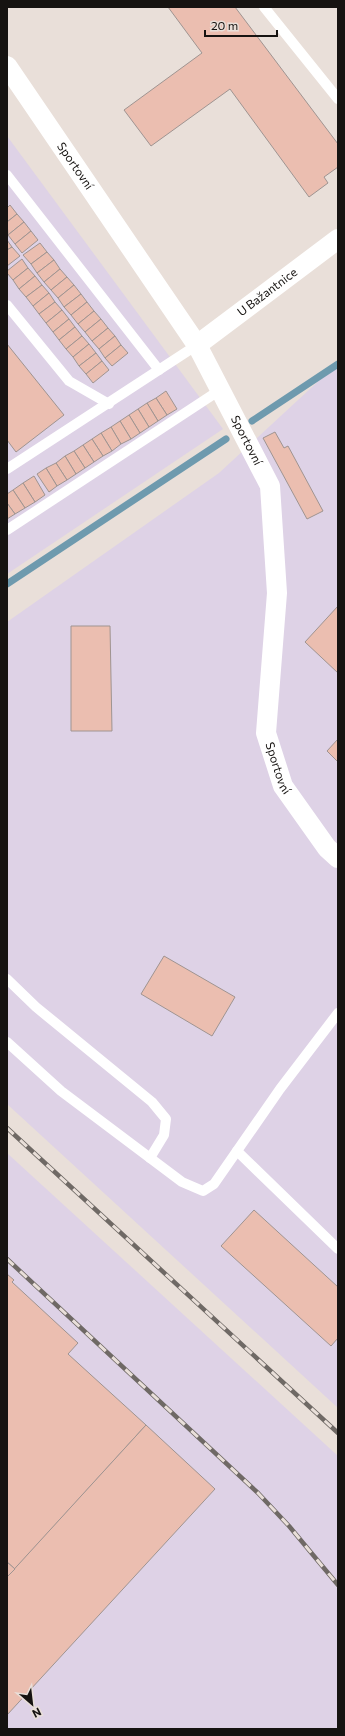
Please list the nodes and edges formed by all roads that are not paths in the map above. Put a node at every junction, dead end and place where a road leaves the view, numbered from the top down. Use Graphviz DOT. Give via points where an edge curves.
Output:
graph roads {
  1 [pos="264,7"];
  2 [pos="7,66"];
  3 [pos="338,99"];
  4 [pos="7,175"];
  5 [pos="338,239"];
  6 [pos="7,305"];
  7 [pos="197,345"];
  8 [pos="159,370"];
  9 [pos="220,390"];
  10 [pos="109,404"];
  11 [pos="7,469"];
  12 [pos="7,530"];
  13 [pos="338,858"];
  14 [pos="7,979"];
  15 [pos="338,1012"];
  16 [pos="7,1042"];
  17 [pos="237,1151"];
  18 [pos="150,1158"];
  19 [pos="338,1249"];
  1 -- 3 [label="lane"];
  2 -- 7 [label="street, Sportovní"];
  4 -- 8 [label="lane"];
  5 -- 7 [label="street, U Bažantnice"];
  6 -- 10 [label="lane" via="69,381"];
  7 -- 8 [label="lane"];
  7 -- 9 [label="street, Sportovní"];
  8 -- 10 [label="lane"];
  9 -- 12 [label="lane"];
  9 -- 13 [label="street, Sportovní" via="270,486 277,593 266,733 283,786 327,848"];
  10 -- 11 [label="lane"];
  14 -- 18 [label="lane" via="36,1007 152,1102 166,1119 164,1135"];
  15 -- 17 [label="lane"];
  16 -- 18 [label="lane" via="61,1091"];
  17 -- 18 [label="lane" via="214,1184 203,1191 182,1182"];
  17 -- 19 [label="lane"];
}
